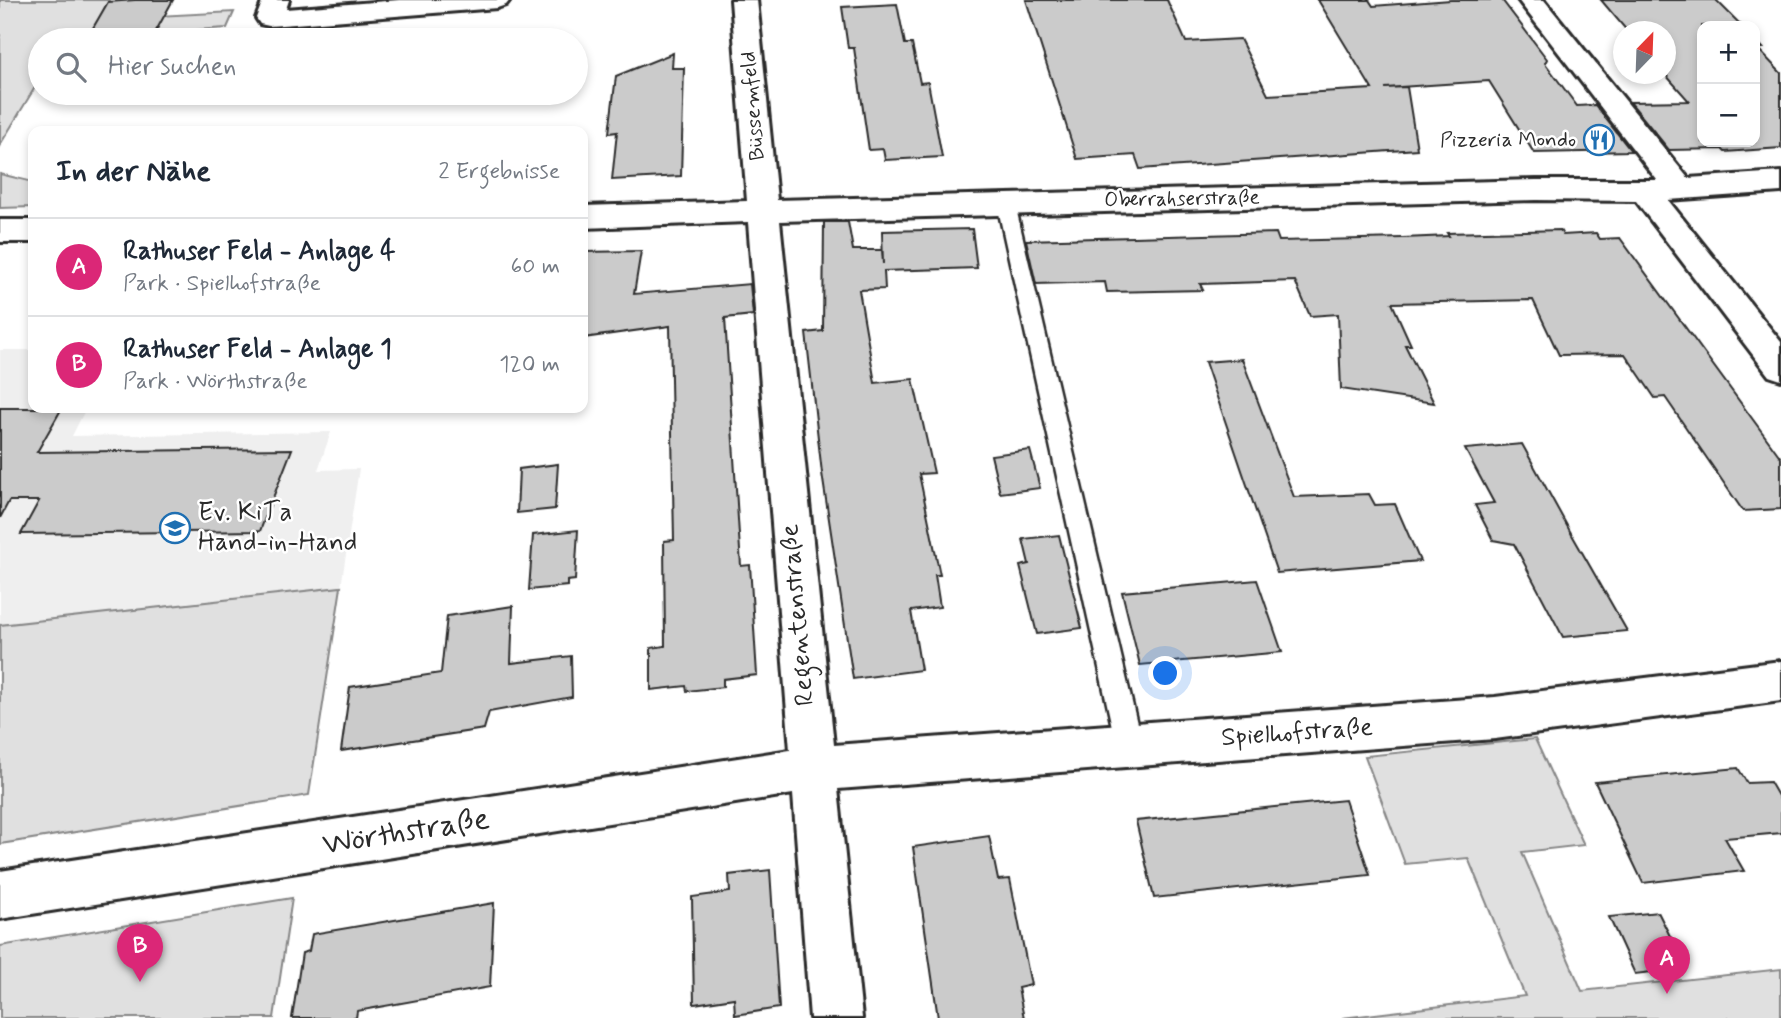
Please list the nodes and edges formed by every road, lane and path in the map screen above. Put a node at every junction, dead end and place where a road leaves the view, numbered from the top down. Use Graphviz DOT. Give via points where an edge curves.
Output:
graph roads {
  1 [pos="275,0"];
  2 [pos="497,0"];
  3 [pos="744,0"];
  4 [pos="1531,0"];
  5 [pos="1781,182"];
  6 [pos="1679,188"];
  7 [pos="1645,191"];
  8 [pos="1006,204"];
  9 [pos="763,211"];
  10 [pos="588,217"];
  11 [pos="0,231"];
  12 [pos="28,231"];
  13 [pos="1781,367"];
  14 [pos="1781,681"];
  15 [pos="1129,745"];
  16 [pos="812,769"];
  17 [pos="0,895"];
  18 [pos="836,1018"];
  1 -- 2 [label="street" via="270,18"];
  3 -- 9 [label="street, Büssemfeld"];
  4 -- 6 [label="street"];
  5 -- 6 [label="street, Oberrahserstraße"];
  6 -- 7 [label="street, Oberrahserstraße"];
  7 -- 8 [label="street, Oberrahserstraße"];
  7 -- 13 [label="street"];
  8 -- 9 [label="street, Oberrahserstraße"];
  8 -- 15 [label="lane"];
  9 -- 10 [label="street, Oberrahserstraße"];
  9 -- 16 [label="street, Regentenstraße"];
  11 -- 12 [label="street"];
  14 -- 15 [label="street, Spielhofstraße" via="1495,718"];
  15 -- 16 [label="street, Spielhofstraße"];
  16 -- 17 [label="street, Wörthstraße"];
  16 -- 18 [label="street, Regentenstraße"];
}
